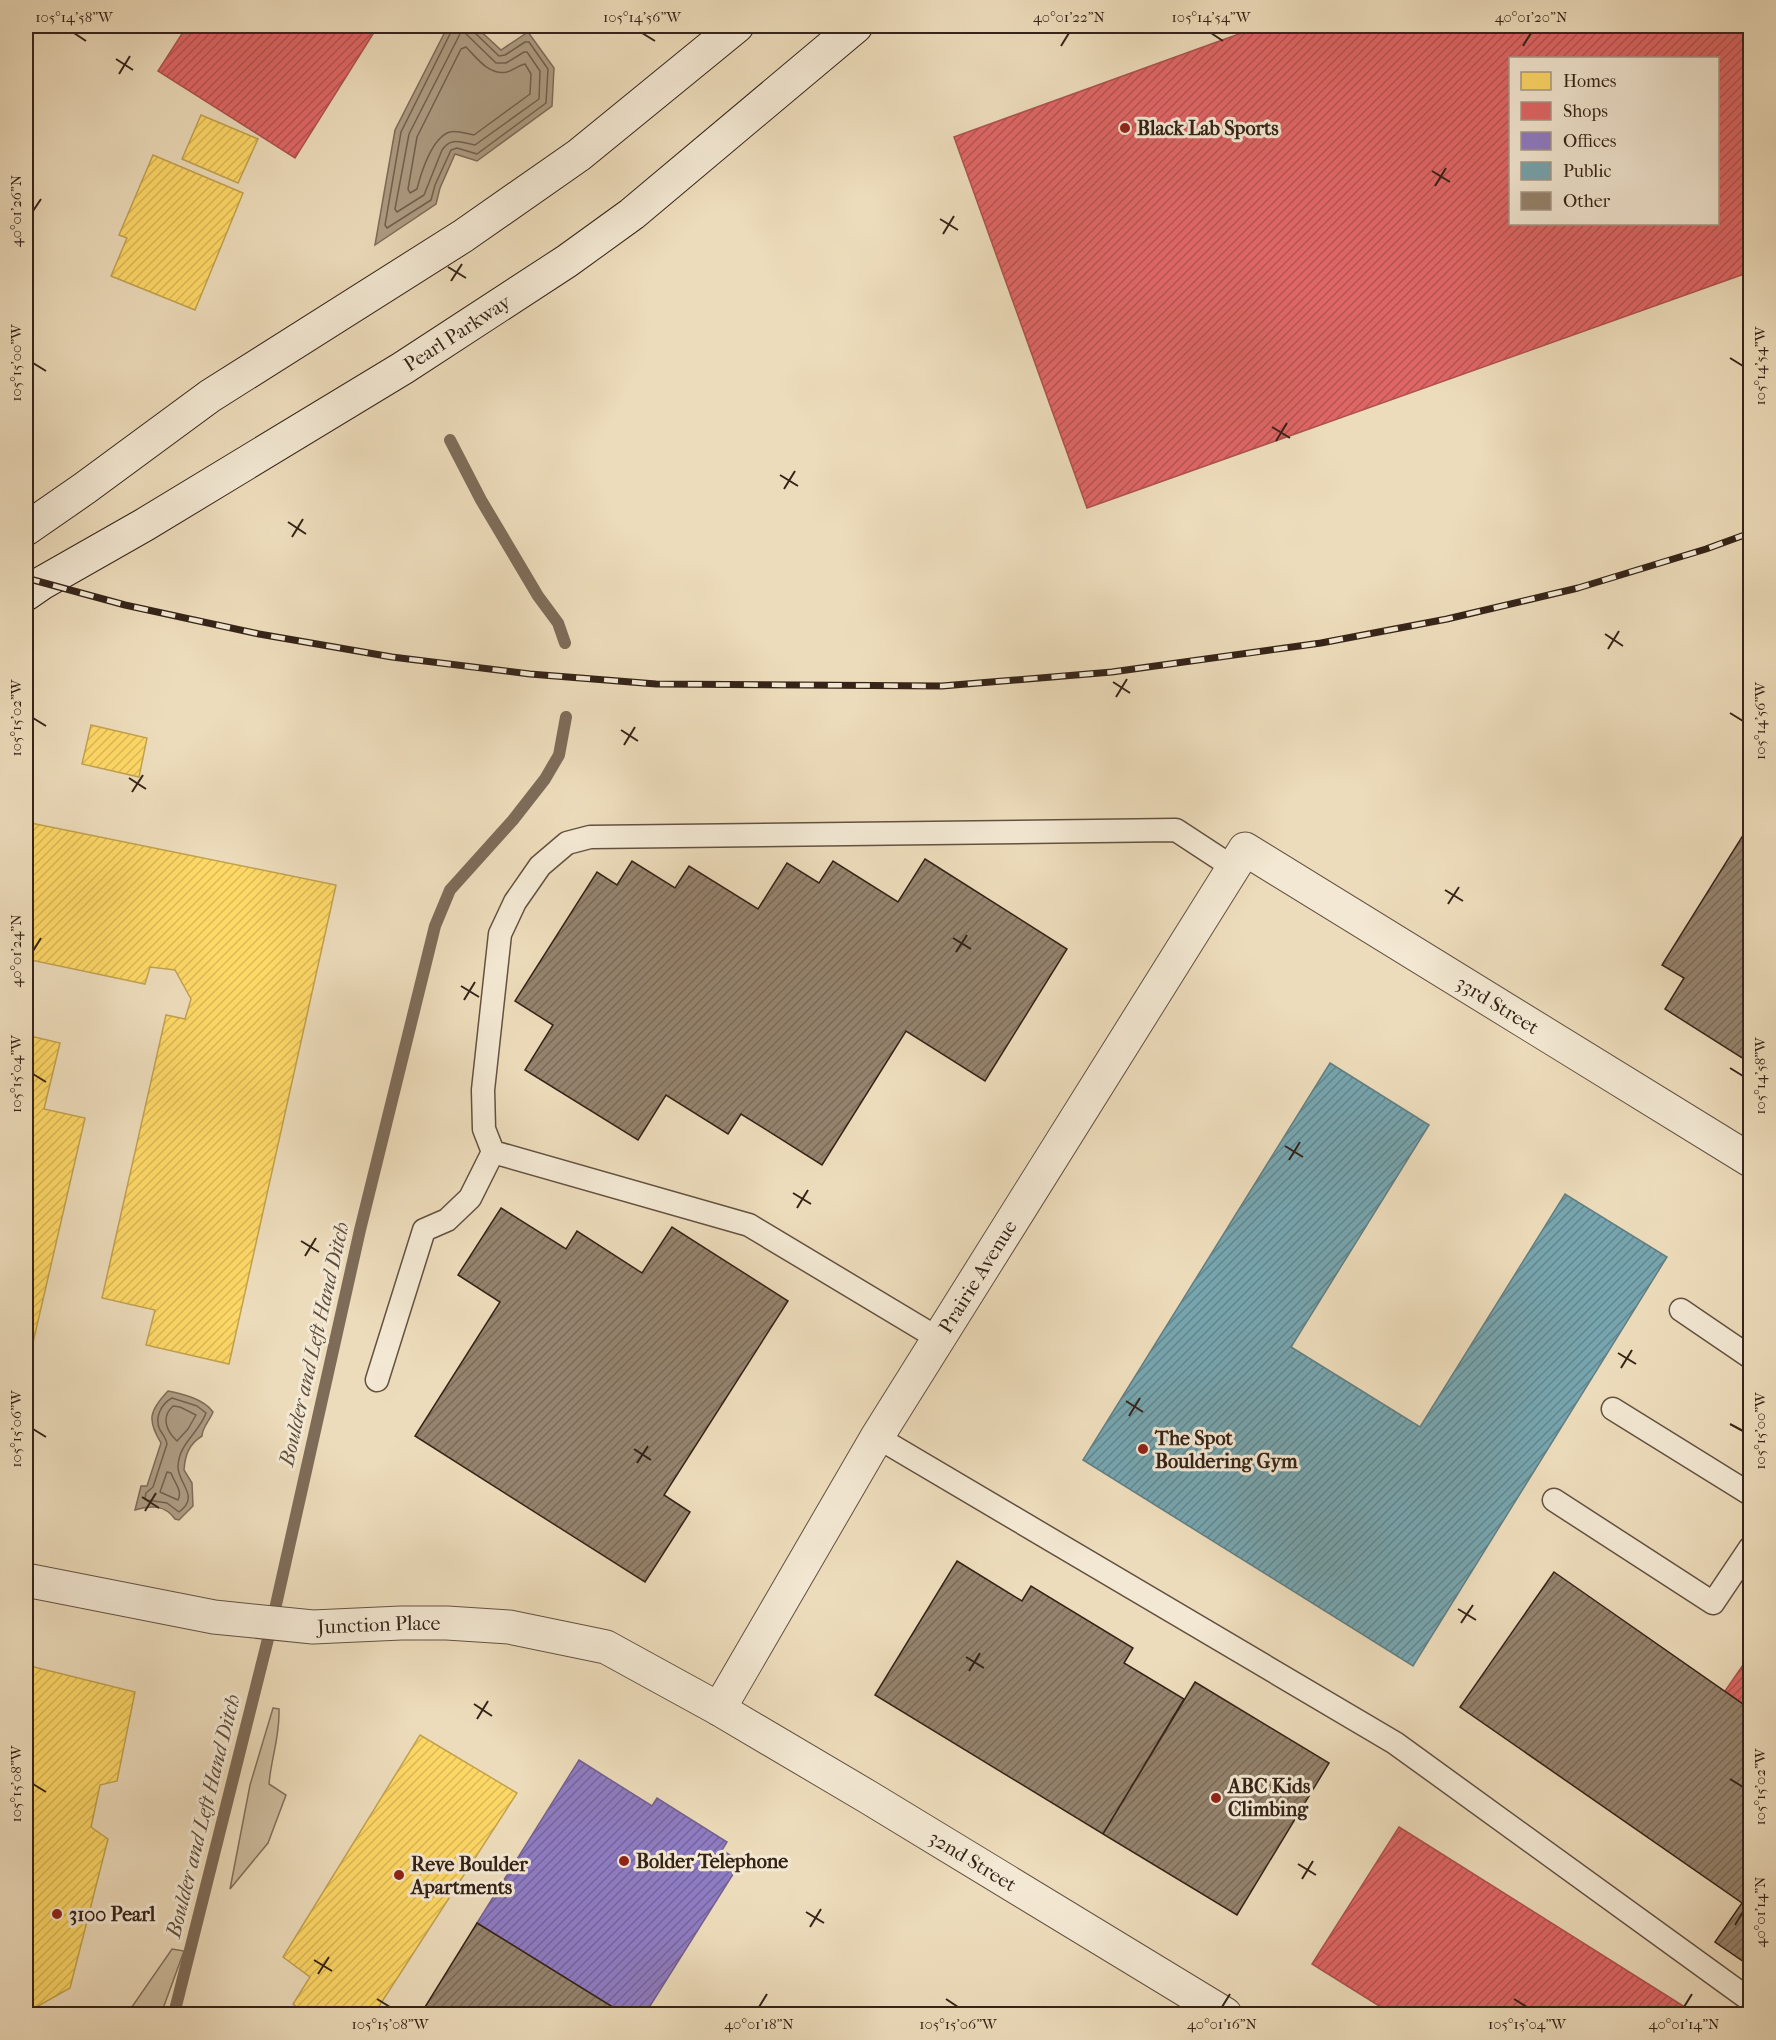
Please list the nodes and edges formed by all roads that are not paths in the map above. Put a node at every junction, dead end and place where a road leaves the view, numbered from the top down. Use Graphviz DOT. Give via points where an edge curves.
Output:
graph roads {
  1 [pos="737,26"];
  2 [pos="856,26"];
  3 [pos="26,529"];
  4 [pos="26,594"];
  5 [pos="1240,859"];
  6 [pos="493,1152"];
  7 [pos="1750,1160"];
  8 [pos="1680,1310"];
  9 [pos="939,1339"];
  10 [pos="1750,1357"];
  11 [pos="377,1380"];
  12 [pos="1613,1408"];
  13 [pos="877,1437"];
  14 [pos="1750,1494"];
  15 [pos="1554,1500"];
  16 [pos="1750,1548"];
  17 [pos="26,1580"];
  18 [pos="719,1709"];
  19 [pos="1750,2000"];
  20 [pos="1225,2014"];
  1 -- 3 [label="street" via="579,155 463,236 210,396"];
  2 -- 4 [label="street, Pearl Parkway" via="632,214 567,261 403,368"];
  5 -- 6 [label="lane" via="1176,830 590,837 567,843 540,866 515,902 500,934 483,1090 484,1129"];
  5 -- 7 [label="street, 33rd Street"];
  5 -- 9 [label="street, Prairie Avenue"];
  6 -- 9 [label="lane" via="749,1225"];
  6 -- 11 [label="lane" via="470,1198 447,1220 424,1230"];
  8 -- 10 [label="lane"];
  9 -- 13 [label="street, Prairie Avenue"];
  12 -- 14 [label="lane"];
  13 -- 18 [label="street, Prairie Avenue"];
  13 -- 19 [label="lane" via="1395,1743"];
  15 -- 16 [label="lane" via="1713,1603"];
  17 -- 18 [label="street, Junction Place" via="227,1618 313,1626 447,1623 509,1627 606,1647"];
  18 -- 20 [label="street, 32nd Street"];
}
